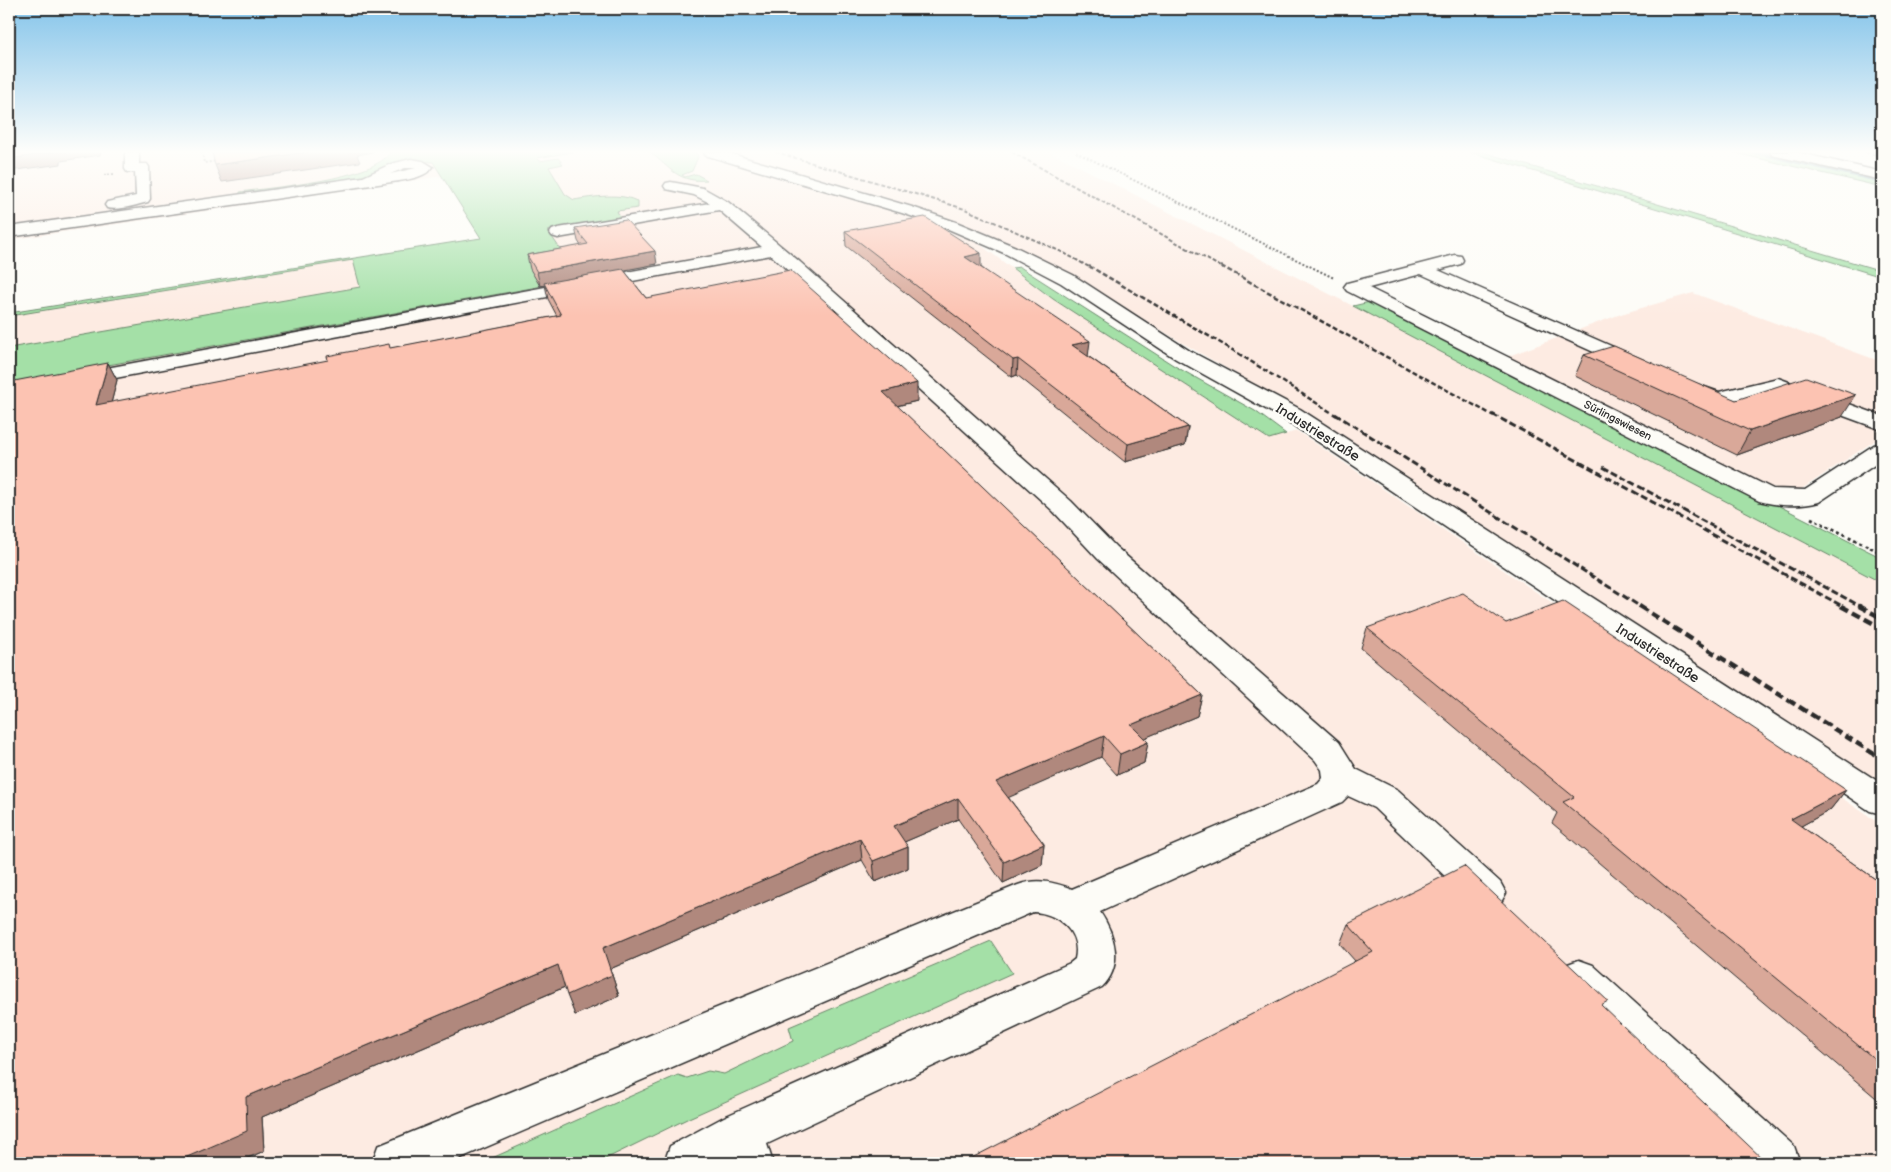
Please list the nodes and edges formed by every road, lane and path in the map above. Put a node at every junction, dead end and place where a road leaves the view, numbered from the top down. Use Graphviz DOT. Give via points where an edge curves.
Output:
graph roads {
  1 [pos="151,207"];
  2 [pos="712,207"];
  3 [pos="724,207"];
  4 [pos="896,207"];
  5 [pos="1188,207"];
  6 [pos="9,232"];
  7 [pos="558,233"];
  8 [pos="773,250"];
  9 [pos="1455,260"];
  10 [pos="1422,269"];
  11 [pos="1353,287"];
  12 [pos="9,392"];
  13 [pos="1882,423"];
  14 [pos="1882,450"];
  15 [pos="1768,496"];
  16 [pos="1882,553"];
  17 [pos="1341,777"];
  18 [pos="1882,801"];
  19 [pos="1071,907"];
  20 [pos="1509,914"];
  21 [pos="1553,954"];
  22 [pos="745,1148"];
  23 [pos="395,1163"];
  24 [pos="686,1163"];
  25 [pos="1777,1163"];
  1 -- 6 [label="street"];
  2 -- 7 [label="street"];
  3 -- 8 [label="street"];
  4 -- 18 [label="street, Industriestraße" via="951,225 1067,279 1183,355 1292,414"];
  5 -- 11 [label="path"];
  8 -- 12 [label="street"];
  8 -- 17 [label="street" via="942,397 1062,506 1106,553 1327,751"];
  9 -- 10 [label="street"];
  10 -- 11 [label="street"];
  10 -- 13 [label="street" via="1717,399 1778,384"];
  11 -- 15 [label="street, Sürlingswiesen"];
  14 -- 15 [label="street, Sürlingswiesen" via="1810,498"];
  15 -- 16 [label="path"];
  17 -- 19 [label="street" via="1338,786 1330,793"];
  17 -- 20 [label="street" via="1386,799"];
  19 -- 22 [label="street" via="1091,931 1095,960 1090,972"];
  19 -- 23 [label="street" via="1046,896 1031,896"];
  21 -- 25 [label="street"];
  22 -- 24 [label="street"];
}
